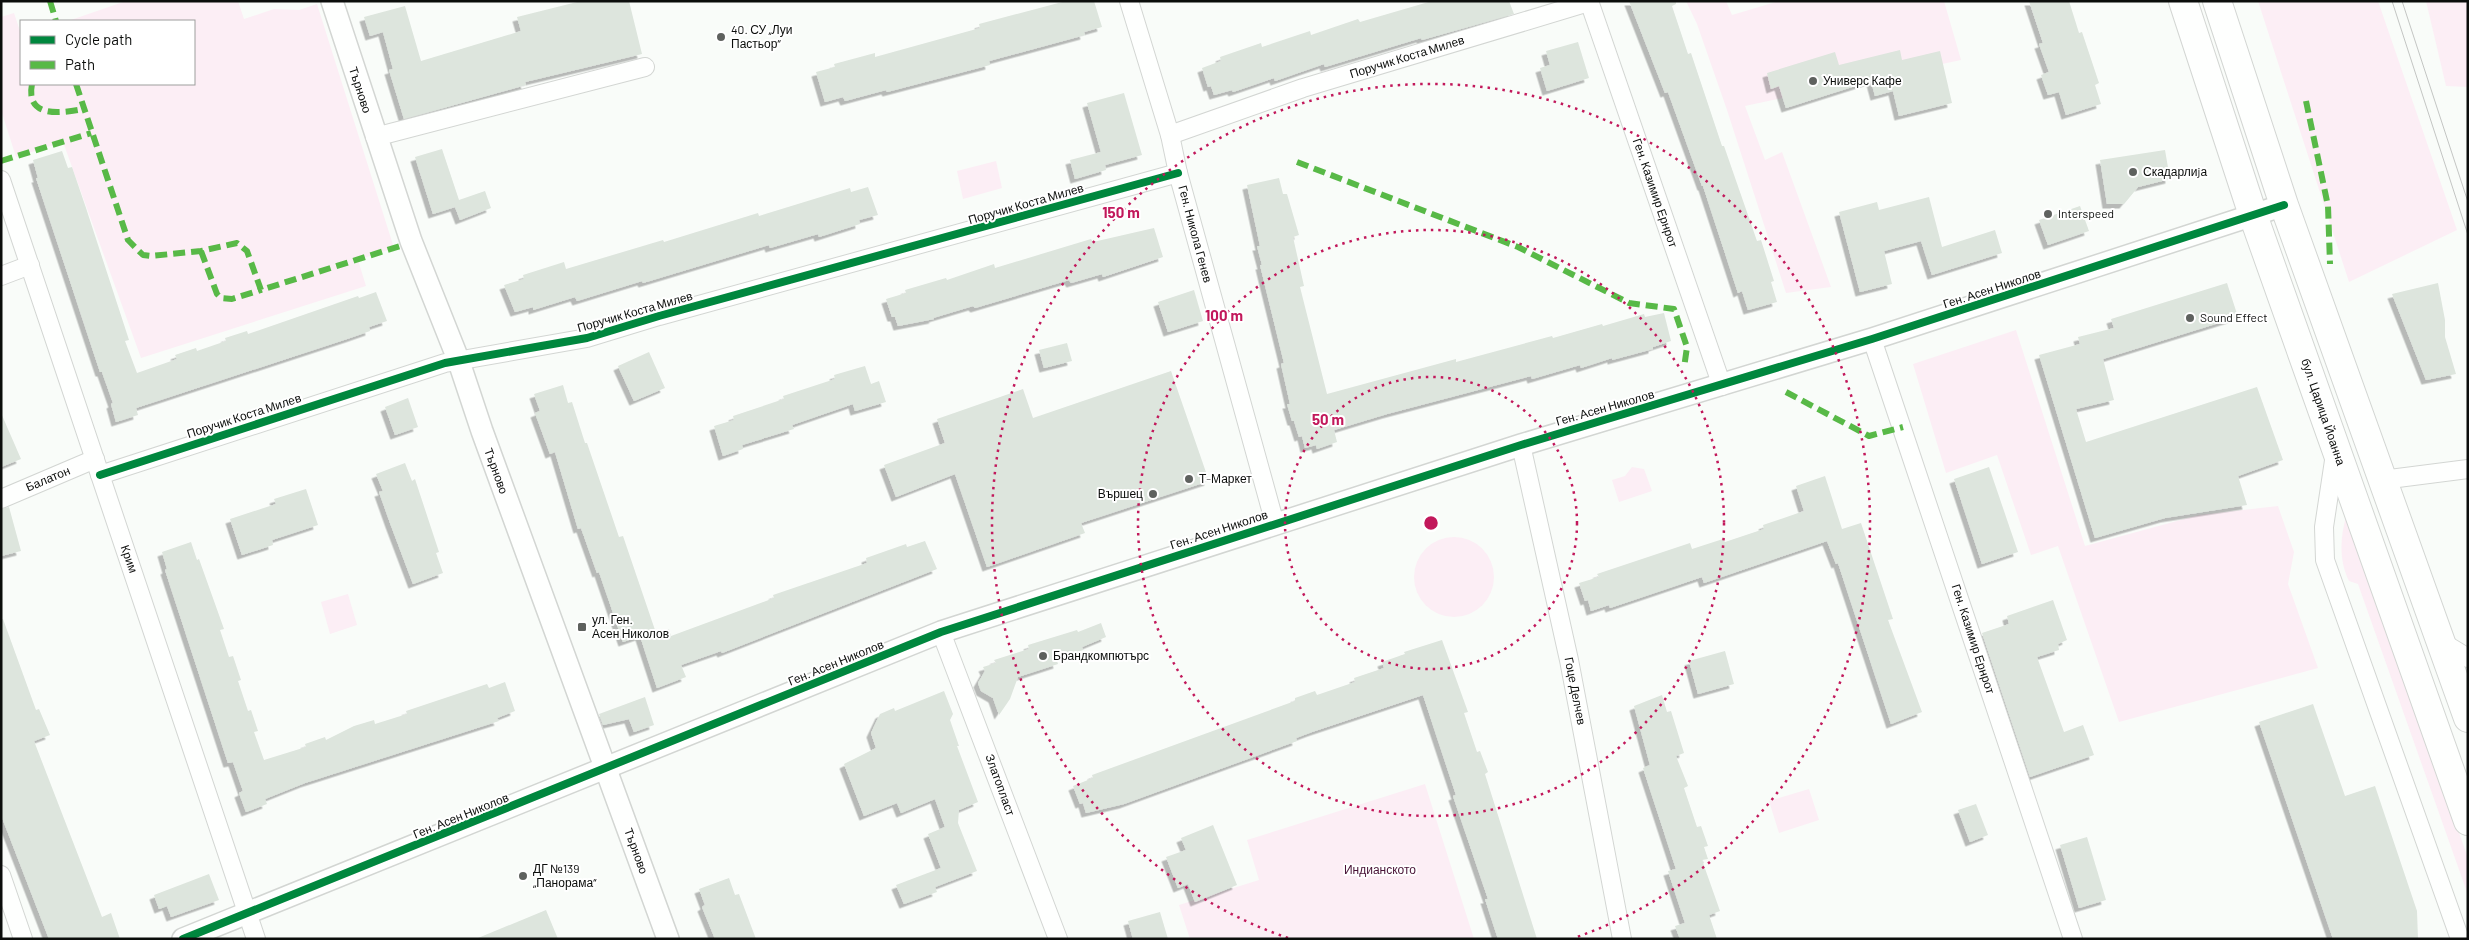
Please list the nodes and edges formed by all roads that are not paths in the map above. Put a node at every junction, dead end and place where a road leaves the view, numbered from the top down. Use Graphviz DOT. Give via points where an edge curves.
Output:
graph roads {
  1 [pos="332,1"];
  2 [pos="1129,1"];
  3 [pos="1589,1"];
  4 [pos="2183,1"];
  5 [pos="2217,1"];
  6 [pos="645,67"];
  7 [pos="1170,135"];
  8 [pos="375,137"];
  9 [pos="1178,173"];
  10 [pos="1,180"];
  11 [pos="2284,205"];
  12 [pos="2253,214"];
  13 [pos="30,265"];
  14 [pos="1,276"];
  15 [pos="1872,339"];
  16 [pos="458,360"];
  17 [pos="1722,386"];
  18 [pos="1521,445"];
  19 [pos="2336,449"];
  20 [pos="98,467"];
  21 [pos="2468,469"];
  22 [pos="2382,480"];
  23 [pos="1,499"];
  24 [pos="1274,524"];
  25 [pos="941,632"];
  26 [pos="2440,641"];
  27 [pos="2468,658"];
  28 [pos="2468,718"];
  29 [pos="605,770"];
  30 [pos="2468,822"];
  31 [pos="1,875"];
  32 [pos="248,913"];
  33 [pos="23,939"];
  34 [pos="183,939"];
  35 [pos="256,939"];
  36 [pos="668,939"];
  37 [pos="1058,939"];
  38 [pos="1622,939"];
  39 [pos="2073,939"];
  40 [pos="2460,939"];
  1 -- 8 [label="street, Търново"];
  2 -- 7 [label="street, Ген. Никола Генев"];
  3 -- 7 [label="street, Поручик Коста Милев" via="1303,88"];
  3 -- 17 [label="street, Ген. Казимир Ернрот"];
  4 -- 12 [label="main road, бул. Царица Йоанна"];
  5 -- 11 [label="main road"];
  6 -- 8 [label="street"];
  7 -- 9 [label="street, Ген. Никола Генев"];
  8 -- 16 [label="street, Търново" via="411,241"];
  9 -- 16 [label="street, Поручик Коста Милев" via="586,338"];
  9 -- 24 [label="street, Ген. Никола Генев"];
  10 -- 13 [label="street, Крим"];
  11 -- 12 [label="street, Ген. Асен Николов"];
  11 -- 22 [label="main road"];
  12 -- 15 [label="street, Ген. Асен Николов"];
  12 -- 19 [label="main road, бул. Царица Йоанна"];
  13 -- 14 [label="street"];
  13 -- 20 [label="street, Крим"];
  15 -- 17 [label="street, Ген. Асен Николов"];
  15 -- 39 [label="street, Ген. Казимир Ернрот"];
  16 -- 20 [label="street, Поручик Коста Милев"];
  16 -- 29 [label="street, Търново"];
  17 -- 18 [label="street, Ген. Асен Николов"];
  18 -- 24 [label="street, Ген. Асен Николов"];
  18 -- 38 [label="street, Гоце Делчев" via="1569,660"];
  19 -- 30 [label="main road, бул. Царица Йоанна"];
  19 -- 40 [label="street" via="2324,527 2325,560"];
  20 -- 23 [label="street, Балатон"];
  20 -- 32 [label="street, Крим"];
  21 -- 22 [label="street"];
  22 -- 26 [label="main road"];
  24 -- 25 [label="street, Ген. Асен Николов"];
  25 -- 29 [label="street, Ген. Асен Николов"];
  25 -- 37 [label="street, Златопласт"];
  26 -- 27 [label="street"];
  26 -- 28 [label="main road"];
  29 -- 32 [label="street, Ген. Асен Николов"];
  29 -- 36 [label="street, Търново"];
  31 -- 33 [label="street"];
  32 -- 34 [label="street, Ген. Асен Николов"];
  32 -- 35 [label="street, Крим"];
}
